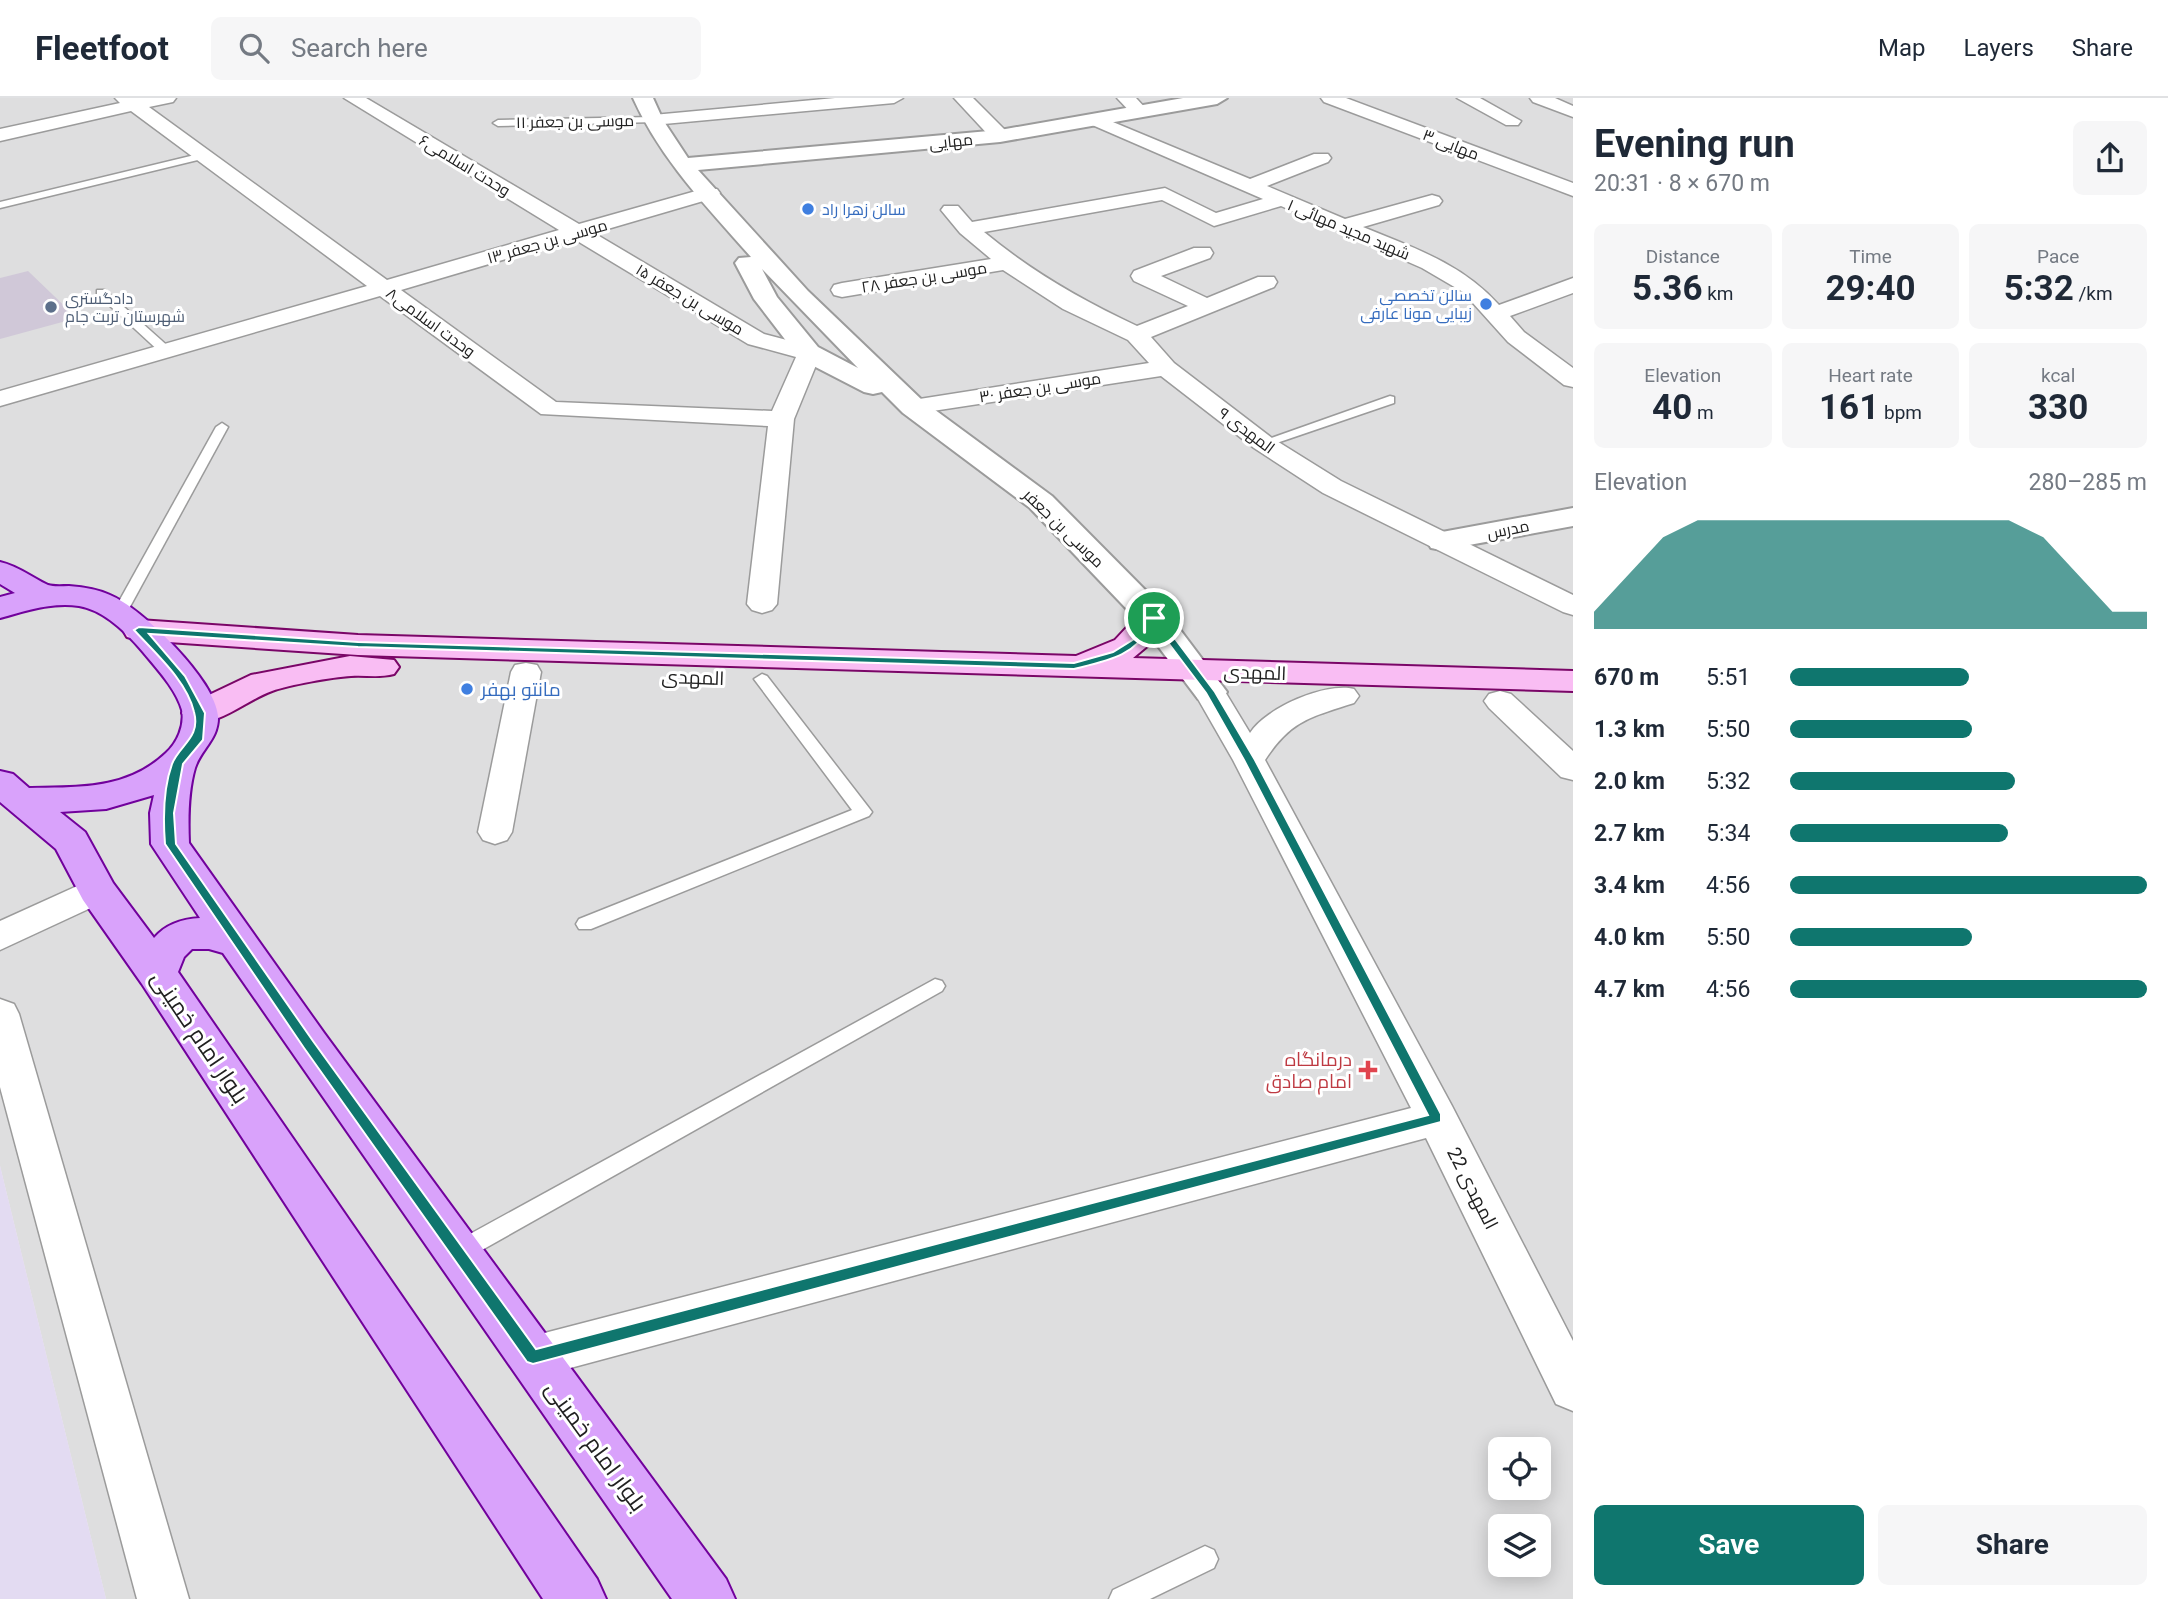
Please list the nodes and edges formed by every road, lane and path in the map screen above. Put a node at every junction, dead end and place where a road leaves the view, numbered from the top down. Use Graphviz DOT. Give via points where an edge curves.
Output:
graph roads {
  1 [pos="167,98"];
  2 [pos="353,98"];
  3 [pos="643,98"];
  4 [pos="894,98"];
  5 [pos="963,98"];
  6 [pos="1217,98"];
  7 [pos="1330,98"];
  8 [pos="1466,98"];
  9 [pos="1539,98"];
  10 [pos="129,102"];
  11 [pos="1133,105"];
  12 [pos="1573,112"];
  13 [pos="653,120"];
  14 [pos="1096,120"];
  15 [pos="1512,121"];
  16 [pos="498,123"];
  17 [pos="0,135"];
  18 [pos="1000,136"];
  19 [pos="204,156"];
  20 [pos="1321,158"];
  21 [pos="682,164"];
  22 [pos="1573,169"];
  23 [pos="1540,178"];
  24 [pos="1249,186"];
  25 [pos="1573,190"];
  26 [pos="710,194"];
  27 [pos="1281,200"];
  28 [pos="1432,201"];
  29 [pos="0,205"];
  30 [pos="1343,226"];
  31 [pos="578,232"];
  32 [pos="1202,253"];
  33 [pos="1007,263"];
  34 [pos="1266,282"];
  35 [pos="1573,285"];
  36 [pos="384,288"];
  37 [pos="842,290"];
  38 [pos="101,292"];
  39 [pos="1206,306"];
  40 [pos="1495,314"];
  41 [pos="1136,335"];
  42 [pos="166,351"];
  43 [pos="809,353"];
  44 [pos="1166,368"];
  45 [pos="1573,380"];
  46 [pos="0,399"];
  47 [pos="1390,400"];
  48 [pos="913,407"];
  49 [pos="781,419"];
  50 [pos="222,427"];
  51 [pos="1263,443"];
  52 [pos="1573,517"];
  53 [pos="1442,541"];
  54 [pos="0,571"];
  55 [pos="45,596"];
  56 [pos="762,604"];
  57 [pos="1573,606"];
  58 [pos="0,608"];
  59 [pos="1154,618"];
  60 [pos="129,622"];
  61 [pos="1074,666"];
  62 [pos="526,672"];
  63 [pos="762,679"];
  64 [pos="1203,681"];
  65 [pos="1573,681"];
  66 [pos="1343,696"];
  67 [pos="1500,701"];
  68 [pos="1573,703"];
  69 [pos="200,713"];
  70 [pos="1249,760"];
  71 [pos="178,763"];
  72 [pos="1573,769"];
  73 [pos="11,792"];
  74 [pos="495,832"];
  75 [pos="97,890"];
  76 [pos="585,924"];
  77 [pos="0,937"];
  78 [pos="237,942"];
  79 [pos="157,973"];
  80 [pos="935,986"];
  81 [pos="0,1014"];
  82 [pos="1437,1118"];
  83 [pos="458,1252"];
  84 [pos="533,1357"];
  85 [pos="1573,1389"];
  86 [pos="1205,1559"];
  87 [pos="163,1599"];
  88 [pos="577,1599"];
  89 [pos="706,1599"];
  90 [pos="1122,1599"];
  1 -- 10 [label="street"];
  2 -- 31 [label="street, وحدت اسلامی۶"];
  3 -- 13 [label="street, موسی بن جعفر"];
  4 -- 13 [label="street"];
  5 -- 18 [label="street"];
  6 -- 11 [label="street, مهایی"];
  7 -- 23 [label="street, مهایی ۳"];
  8 -- 15 [label="street"];
  9 -- 12 [label="street"];
  10 -- 17 [label="street"];
  10 -- 19 [label="street, وحدت اسلامی۸"];
  11 -- 14 [label="street, مهایی"];
  13 -- 16 [label="lane, موسی بن جعفر ۱۱"];
  13 -- 21 [label="street, موسی بن جعفر"];
  14 -- 18 [label="street, مهایی"];
  14 -- 24 [label="street, شهید مجید مهائی ۱"];
  18 -- 21 [label="street, مهایی"];
  19 -- 29 [label="lane"];
  19 -- 36 [label="street, وحدت اسلامی۸"];
  20 -- 24 [label="street"];
  21 -- 26 [label="street, موسی بن جعفر"];
  22 -- 23 [label="street"];
  23 -- 25 [label="street, مهایی ۳"];
  24 -- 27 [label="street, شهید مجید مهائی ۱"];
  26 -- 31 [label="street, موسی بن جعفر ۱۳"];
  26 -- 43 [label="street, موسی بن جعفر" via="766,299"];
  26 -- 48 [label="street, موسی بن جعفر" via="799,296"];
  27 -- 30 [label="street, شهید مجید مهائی ۱"];
  27 -- 33 [label="street, المهدی ۹" via="1214,220 1165,194 959,219"];
  28 -- 30 [label="street"];
  30 -- 40 [label="street, شهید مجید مهائی ۱" via="1440,269 1471,287"];
  31 -- 36 [label="street, موسی بن جعفر ۱۳"];
  31 -- 43 [label="street, موسی بن جعفر ۱۵" via="756,338"];
  32 -- 39 [label="street" via="1142,276"];
  33 -- 37 [label="street, موسی بن جعفر ۲۸"];
  33 -- 41 [label="street, المهدی ۹" via="1071,304"];
  34 -- 39 [label="street"];
  35 -- 40 [label="street"];
  36 -- 42 [label="street, موسی بن جعفر ۱۳"];
  36 -- 49 [label="street, وحدت اسلامی۸" via="550,409"];
  38 -- 42 [label="lane"];
  39 -- 41 [label="street"];
  40 -- 45 [label="street, شهید مجید مهائی ۱" via="1516,337"];
  41 -- 44 [label="street, المهدی ۹"];
  42 -- 46 [label="street, موسی بن جعفر ۱۳"];
  43 -- 48 [label="street, موسی بن جعفر"];
  43 -- 49 [label="street"];
  44 -- 48 [label="street, موسی بن جعفر ۳۰"];
  44 -- 51 [label="street, المهدی ۹"];
  47 -- 51 [label="lane"];
  48 -- 59 [label="street, موسی بن جعفر" via="1041,502"];
  49 -- 56 [label="street"];
  50 -- 60 [label="lane"];
  51 -- 53 [label="street, المهدی ۹" via="1332,487"];
  52 -- 53 [label="street, مدرس"];
  53 -- 57 [label="street, المهدی ۹"];
  54 -- 55 [label="main road"];
  55 -- 58 [label="main road"];
  55 -- 60 [label="main road" via="88,598 111,606"];
  59 -- 61 [label="main road" via="1138,642 1116,654"];
  59 -- 64 [label="street, موسی بن جعفر"];
  60 -- 61 [label="main road, المهدی" via="358,645"];
  60 -- 69 [label="main road" via="154,643 182,678"];
  61 -- 64 [label="main road, المهدی"];
  62 -- 63 [label="main road, المهدی"];
  62 -- 69 [label="main road, المهدی" via="350,666 263,682"];
  62 -- 74 [label="street"];
  63 -- 64 [label="main road, المهدی"];
  63 -- 76 [label="lane" via="863,812"];
  64 -- 65 [label="main road, المهدی"];
  64 -- 66 [label="main road, المهدی"];
  64 -- 70 [label="street, المهدی 22"];
  66 -- 67 [label="main road, المهدی"];
  66 -- 70 [label="street" via="1295,710 1268,730"];
  67 -- 68 [label="main road, المهدی"];
  67 -- 72 [label="street"];
  69 -- 71 [label="main road" via="197,740"];
  70 -- 82 [label="street, المهدی 22"];
  71 -- 73 [label="main road" via="119,794 80,799"];
  71 -- 78 [label="main road, بلوار امام خمینی" via="169,813 170,844"];
  73 -- 75 [label="main road, بلوار امام خمینی" via="71,841"];
  75 -- 77 [label="street"];
  75 -- 79 [label="main road, بلوار امام خمینی"];
  78 -- 79 [label="main road" via="214,933 176,938 166,947"];
  78 -- 83 [label="main road, بلوار امام خمینی"];
  79 -- 88 [label="main road, بلوار امام خمینی"];
  80 -- 83 [label="lane"];
  81 -- 87 [label="street"];
  82 -- 84 [label="street"];
  82 -- 85 [label="street, المهدی 22"];
  83 -- 84 [label="main road, بلوار امام خمینی"];
  84 -- 89 [label="main road, بلوار امام خمینی"];
  86 -- 90 [label="lane"];
}
